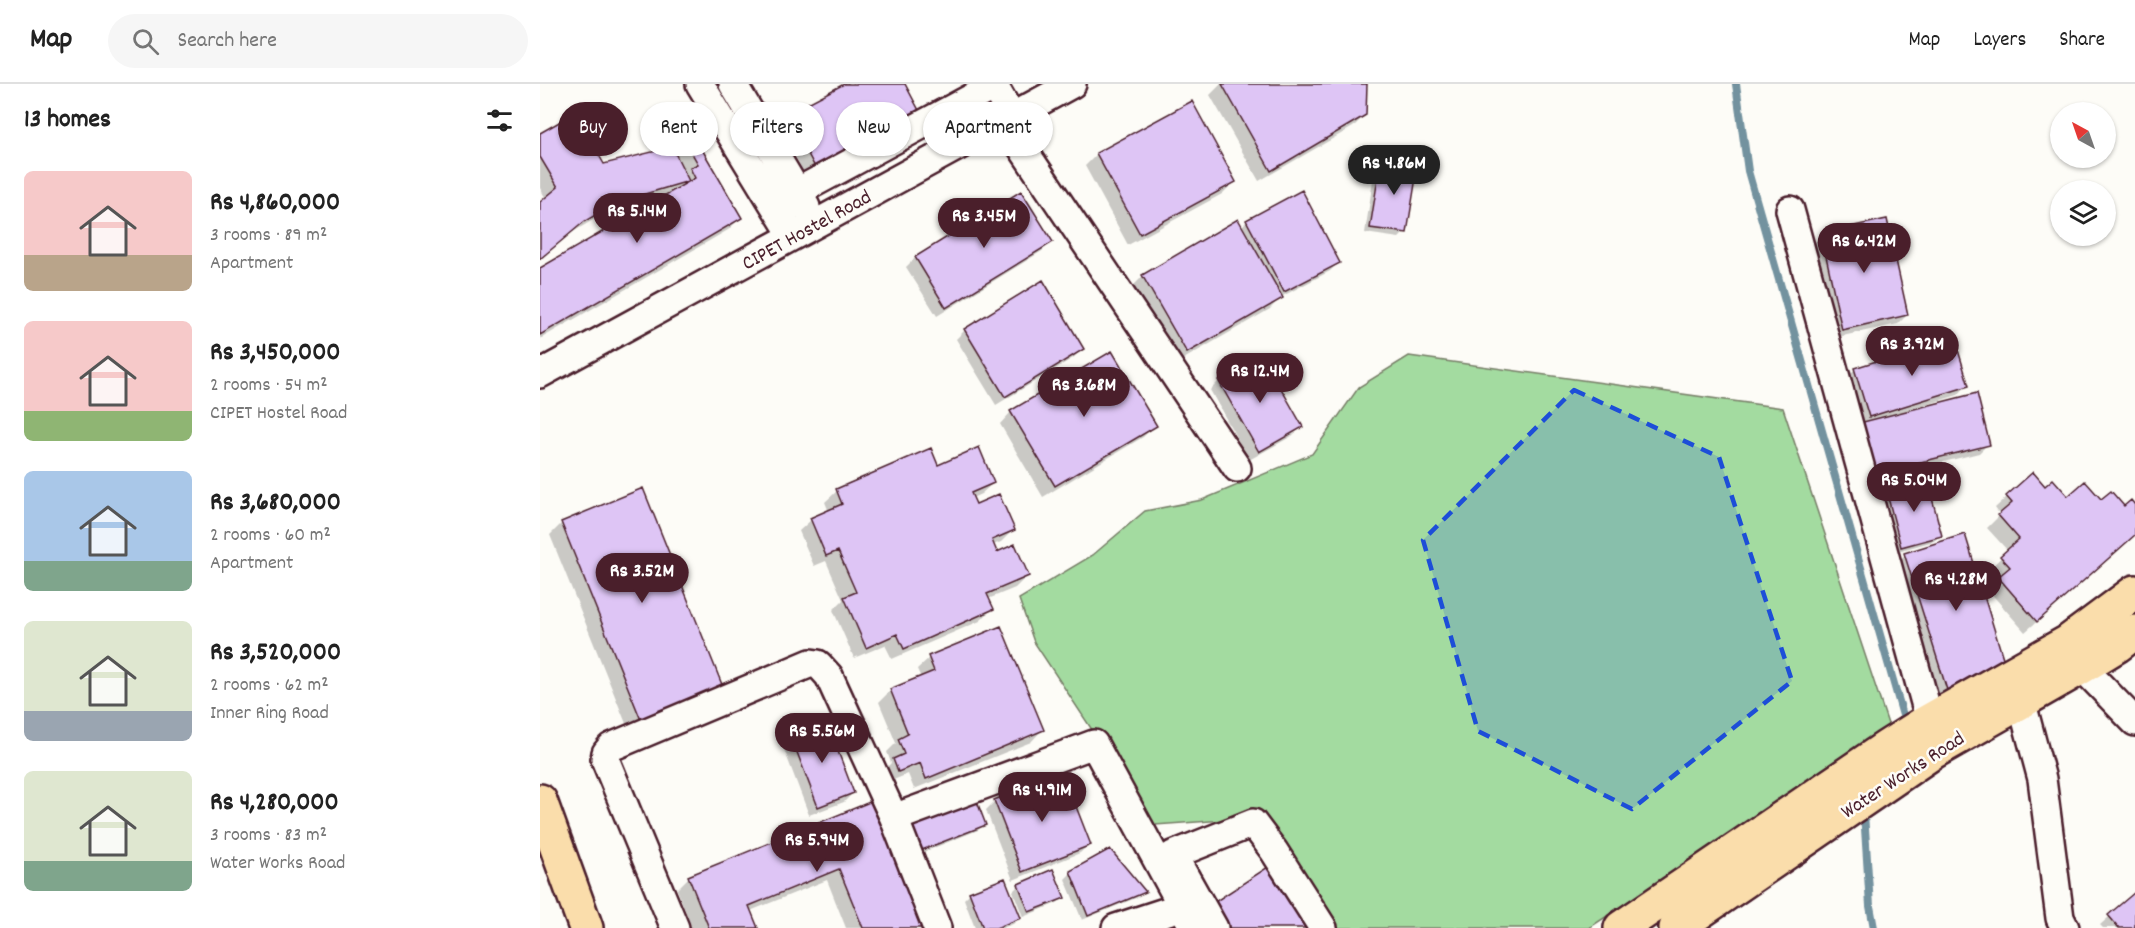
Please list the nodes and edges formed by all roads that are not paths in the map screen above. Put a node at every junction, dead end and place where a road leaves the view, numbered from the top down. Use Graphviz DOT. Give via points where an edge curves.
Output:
graph roads {
  1 [pos="700,84"];
  2 [pos="733,84"];
  3 [pos="1072,84"];
  4 [pos="964,102"];
  5 [pos="1001,102"];
  6 [pos="1039,102"];
  7 [pos="923,124"];
  8 [pos="940,156"];
  9 [pos="1032,156"];
  10 [pos="797,192"];
  11 [pos="1790,210"];
  12 [pos="804,230"];
  13 [pos="540,374"];
  14 [pos="1237,468"];
  15 [pos="2135,592"];
  16 [pos="2135,632"];
  17 [pos="2082,667"];
  18 [pos="2014,688"];
  19 [pos="2135,722"];
  20 [pos="1929,732"];
  21 [pos="1894,760"];
  22 [pos="540,801"];
  23 [pos="894,818"];
  24 [pos="1188,917"];
  25 [pos="585,928"];
  26 [pos="675,928"];
  27 [pos="937,928"];
  28 [pos="1116,928"];
  29 [pos="1214,928"];
  30 [pos="1323,928"];
  31 [pos="1622,928"];
  32 [pos="1676,928"];
  33 [pos="2065,928"];
  1 -- 12 [label="street"];
  2 -- 10 [label="street"];
  3 -- 6 [label="street, CIPET Hostel Road"];
  4 -- 5 [label="street" via="994,86"];
  7 -- 10 [label="street"];
  8 -- 12 [label="street, CIPET Hostel Road"];
  9 -- 14 [label="street"];
  10 -- 12 [label="street"];
  11 -- 20 [label="street"];
  12 -- 13 [label="street, CIPET Hostel Road"];
  15 -- 18 [label="main road, Water Works Road"];
  16 -- 17 [label="main road, Water Works Road"];
  17 -- 18 [label="main road, Water Works Road"];
  17 -- 19 [label="street"];
  18 -- 20 [label="main road, Water Works Road"];
  18 -- 33 [label="street" via="2042,779 2060,918"];
  20 -- 21 [label="main road, Water Works Road"];
  21 -- 31 [label="main road, Water Works Road"];
  21 -- 32 [label="main road, Water Works Road"];
  22 -- 25 [label="main road"];
  23 -- 24 [label="street" via="1094,744"];
  23 -- 26 [label="street" via="829,676 818,664 811,663 611,747 605,759"];
  23 -- 27 [label="street"];
  24 -- 28 [label="street"];
  29 -- 30 [label="street" via="1173,855 1253,823"];
}
